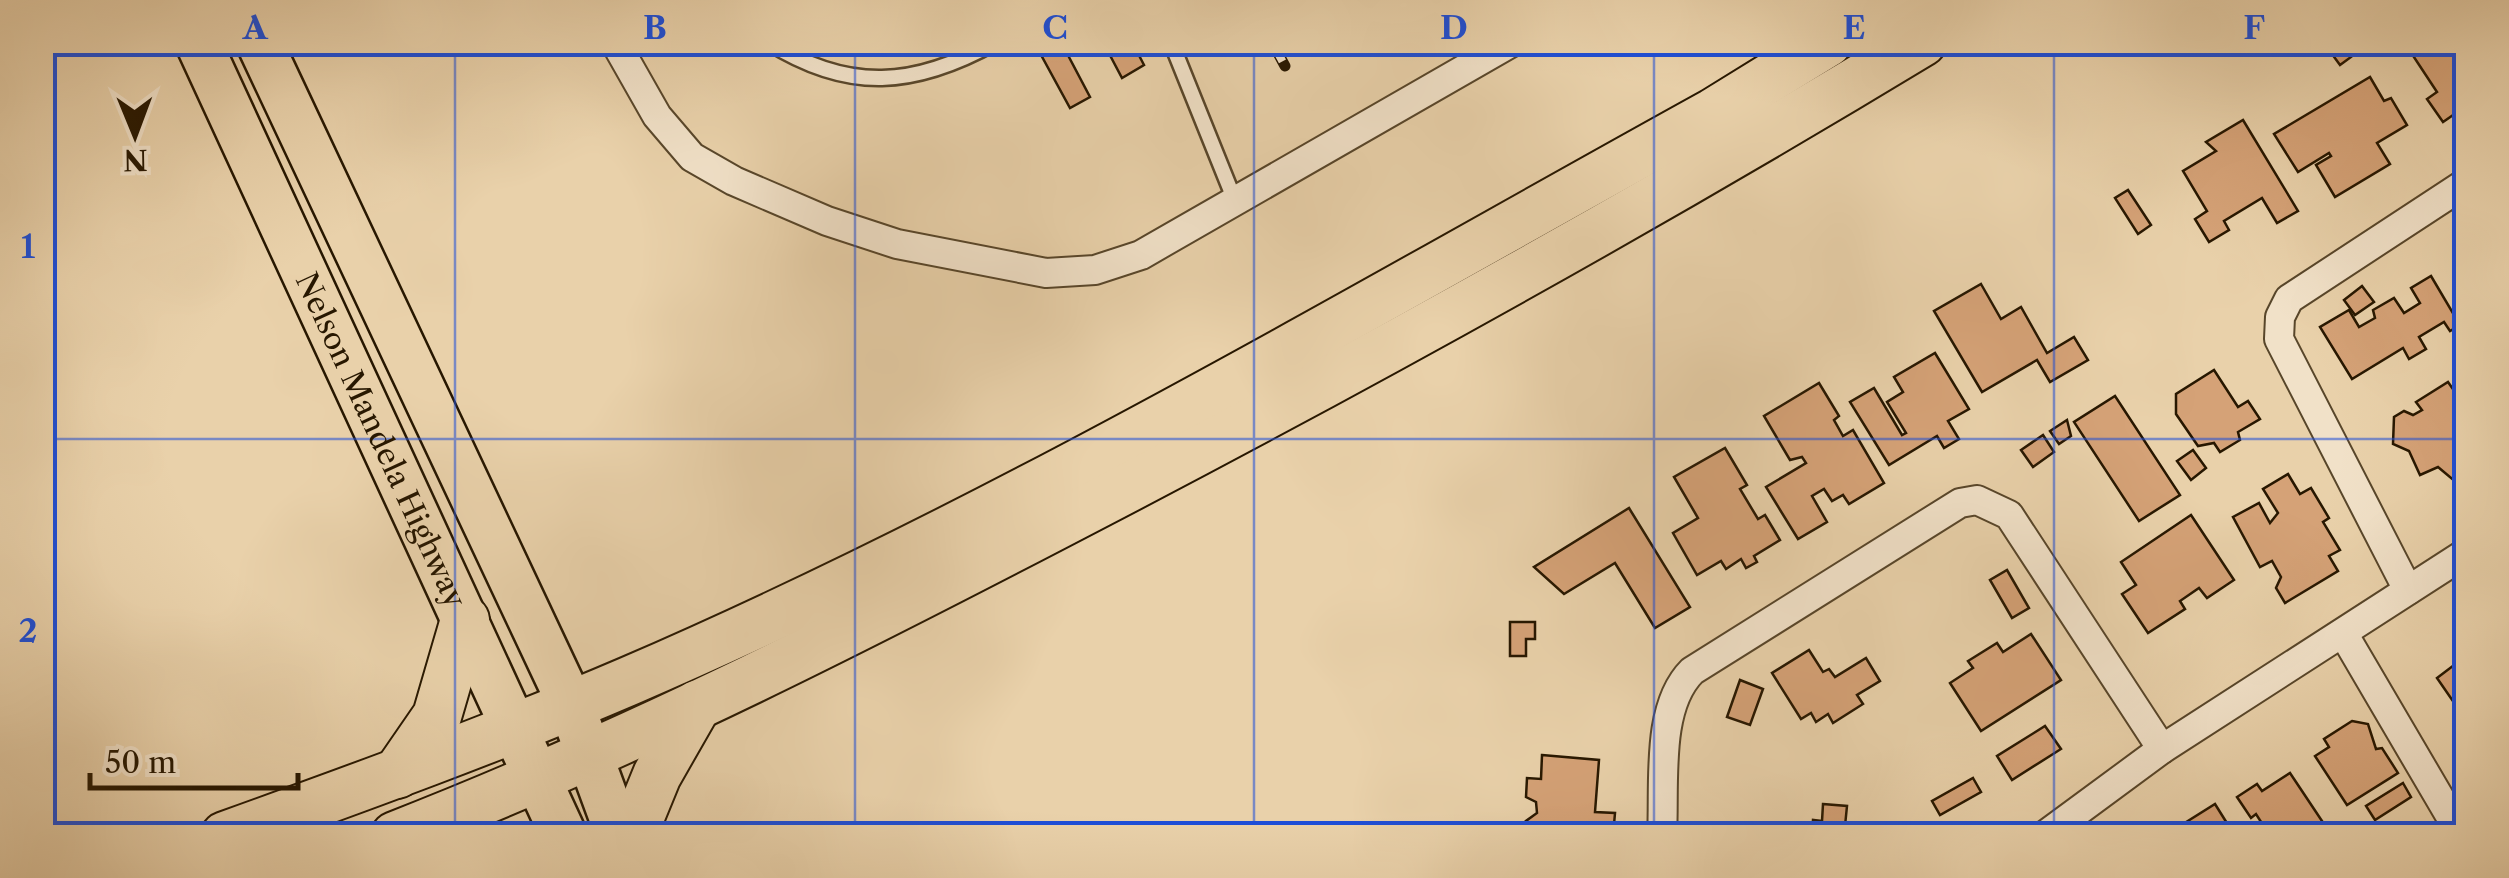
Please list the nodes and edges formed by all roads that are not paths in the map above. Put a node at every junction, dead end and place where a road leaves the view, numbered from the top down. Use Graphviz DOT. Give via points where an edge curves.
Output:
graph roads {
  1 [pos="198,42"];
  2 [pos="259,42"];
  3 [pos="615,42"];
  4 [pos="768,42"];
  5 [pos="996,42"];
  6 [pos="1171,42"];
  7 [pos="1512,42"];
  8 [pos="1828,42"];
  9 [pos="1922,42"];
  10 [pos="2466,183"];
  11 [pos="1235,201"];
  12 [pos="2466,553"];
  13 [pos="2408,590"];
  14 [pos="464,620"];
  15 [pos="2343,633"];
  16 [pos="697,704"];
  17 [pos="571,705"];
  18 [pos="518,728"];
  19 [pos="2162,748"];
  20 [pos="590,754"];
  21 [pos="397,774"];
  22 [pos="539,776"];
  23 [pos="225,836"];
  24 [pos="395,836"];
  25 [pos="564,836"];
  26 [pos="619,836"];
  27 [pos="632,836"];
  28 [pos="1662,836"];
  29 [pos="2044,836"];
  30 [pos="2462,836"];
  1 -- 14 [label="main road, Nelson Mandela Highway"];
  2 -- 17 [label="main road, Nelson Mandela Highway"];
  3 -- 11 [label="street" via="657,116 692,157 734,182 897,244 998,267 1095,270 1141,254"];
  4 -- 5 [label="lane" via="797,61 863,79 915,78"];
  6 -- 11 [label="lane"];
  7 -- 11 [label="street"];
  8 -- 17 [label="highway" via="1678,132 959,525"];
  9 -- 16 [label="highway" via="1738,154 1220,440"];
  10 -- 13 [label="street" via="2289,299 2280,317 2279,339"];
  12 -- 13 [label="street"];
  13 -- 15 [label="street"];
  14 -- 18 [label="main road, Nelson Mandela Highway"];
  14 -- 21 [label="highway" via="437,716"];
  15 -- 19 [label="street"];
  15 -- 30 [label="street"];
  16 -- 20 [label="highway"];
  16 -- 27 [label="highway"];
  17 -- 18 [label="highway"];
  17 -- 20 [label="main road, Nelson Mandela Highway"];
  18 -- 21 [label="highway"];
  18 -- 22 [label="main road, Nelson Mandela Highway"];
  19 -- 28 [label="street" via="2010,515 1977,500 1960,503 1684,678 1670,707"];
  19 -- 29 [label="street"];
  20 -- 22 [label="highway"];
  20 -- 26 [label="main road, Nelson Mandela Highway"];
  21 -- 23 [label="highway"];
  22 -- 24 [label="highway"];
  22 -- 25 [label="main road, Nelson Mandela Highway"];
}
